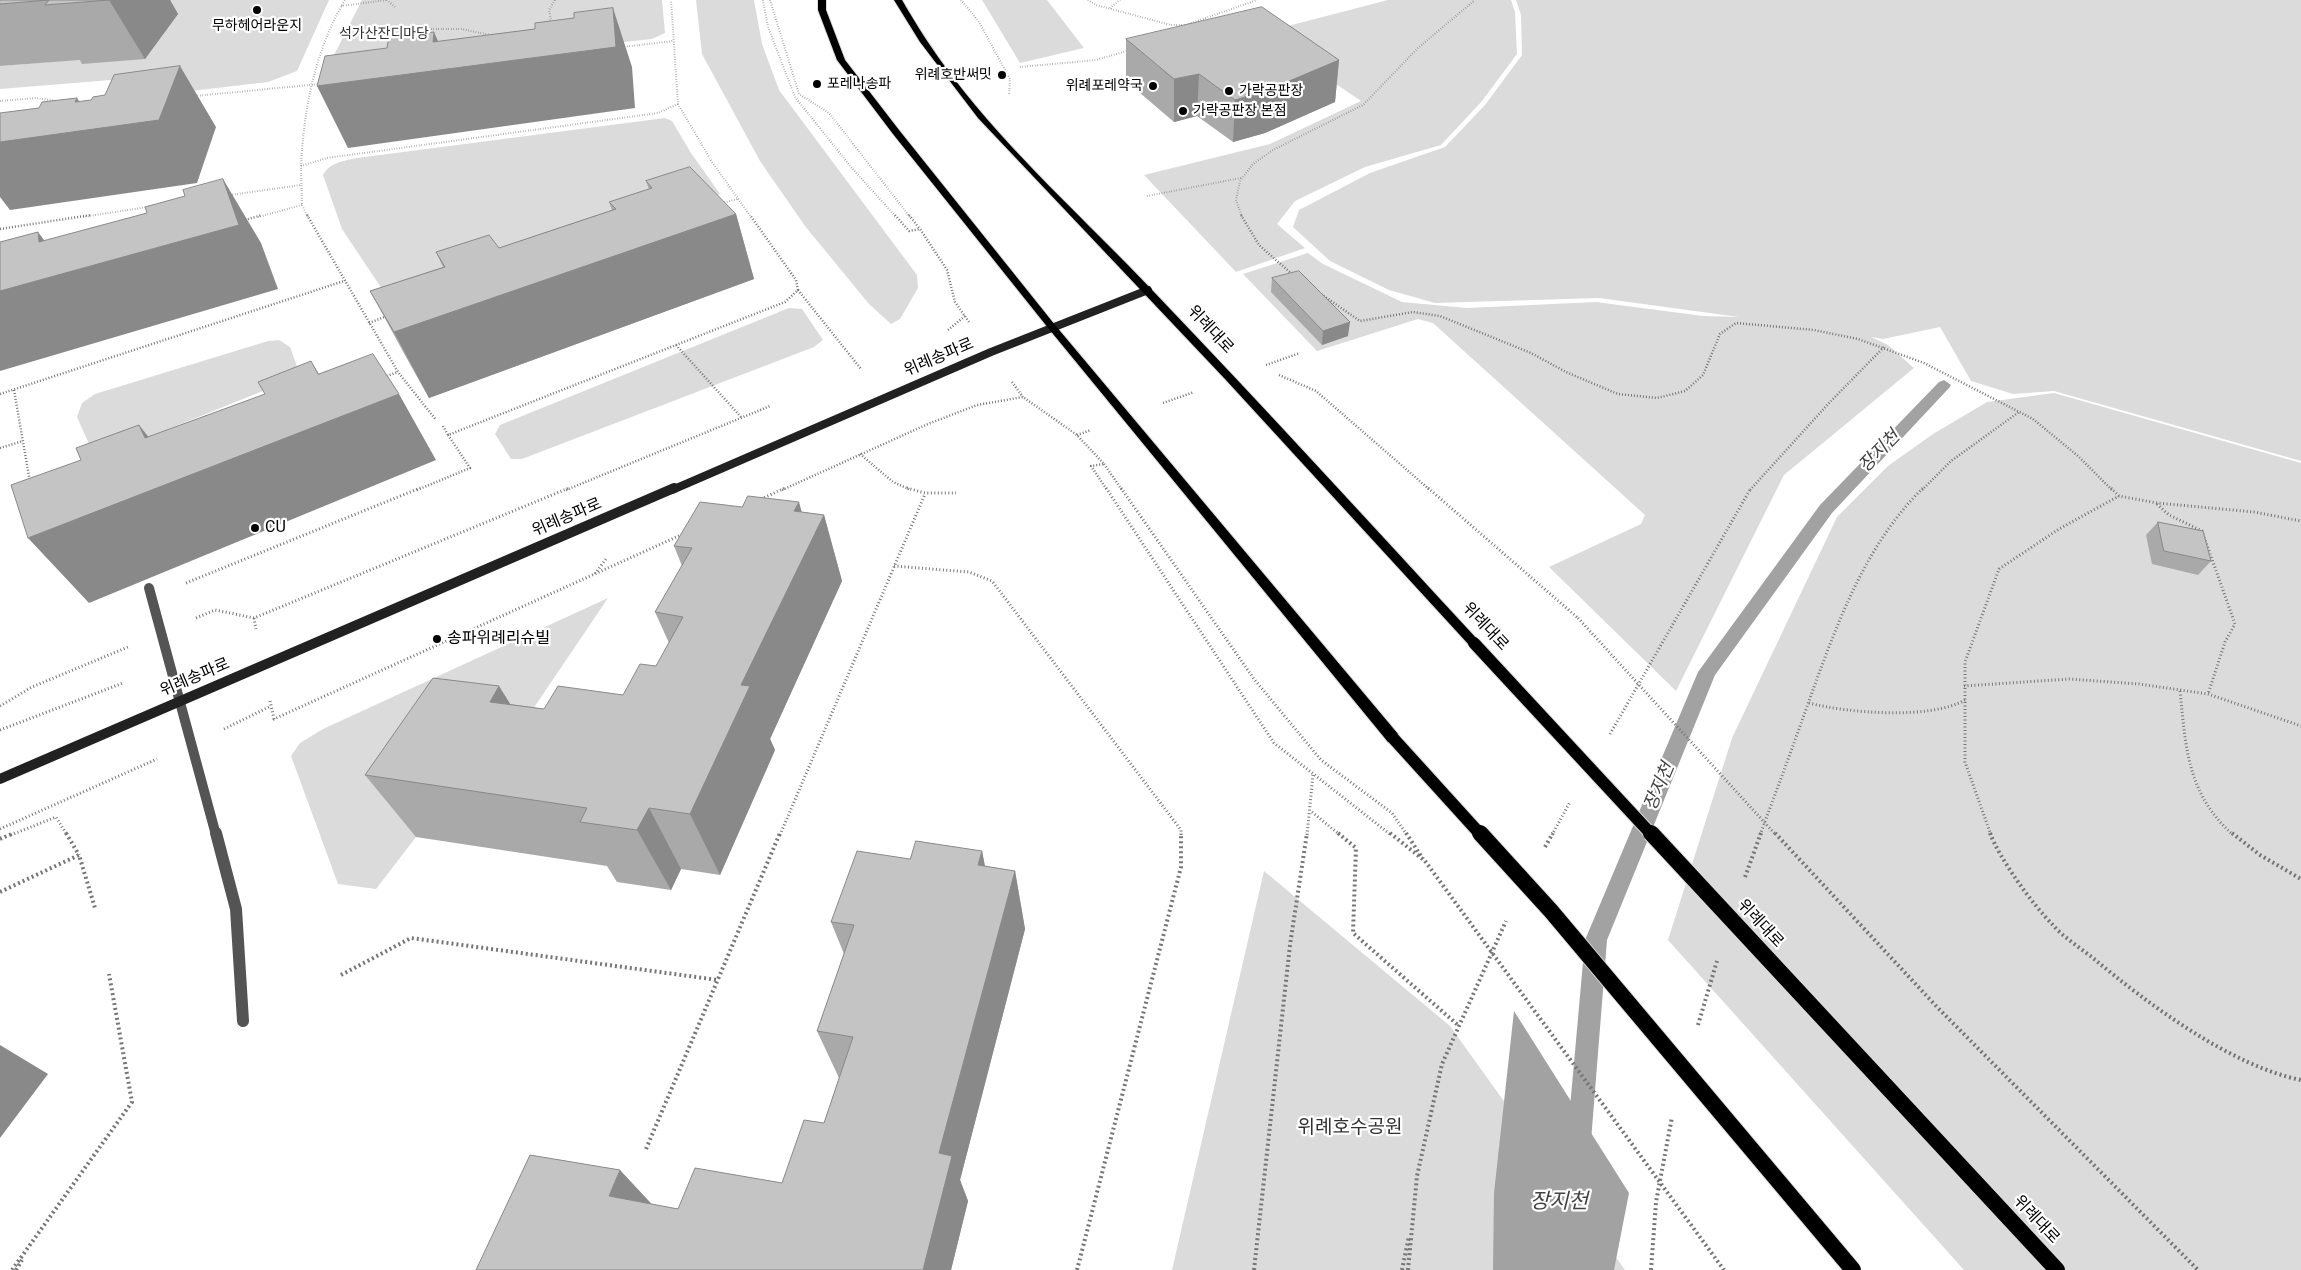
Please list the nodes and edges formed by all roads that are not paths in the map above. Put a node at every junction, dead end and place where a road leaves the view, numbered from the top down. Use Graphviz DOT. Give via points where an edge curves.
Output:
graph roads {
  1 [pos="822,0"];
  2 [pos="898,0"];
  3 [pos="1148,290"];
  4 [pos="1052,327"];
  5 [pos="150,592"];
  6 [pos="181,700"];
  7 [pos="0,779"];
  8 [pos="243,1021"];
  9 [pos="1853,1270"];
  10 [pos="2057,1270"];
  1 -- 4 [label="main road" via="822,10 841,60"];
  2 -- 3 [label="main road, 위례대로" via="914,30 972,108"];
  3 -- 4 [label="main road, 위례송파로"];
  3 -- 10 [label="main road, 위례대로, bridge"];
  4 -- 6 [label="main road, 위례송파로"];
  4 -- 9 [label="main road, bridge" via="1393,738 1551,911"];
  5 -- 6 [label="lane"];
  6 -- 7 [label="main road, 위례송파로"];
  6 -- 8 [label="lane" via="236,909"];
}
